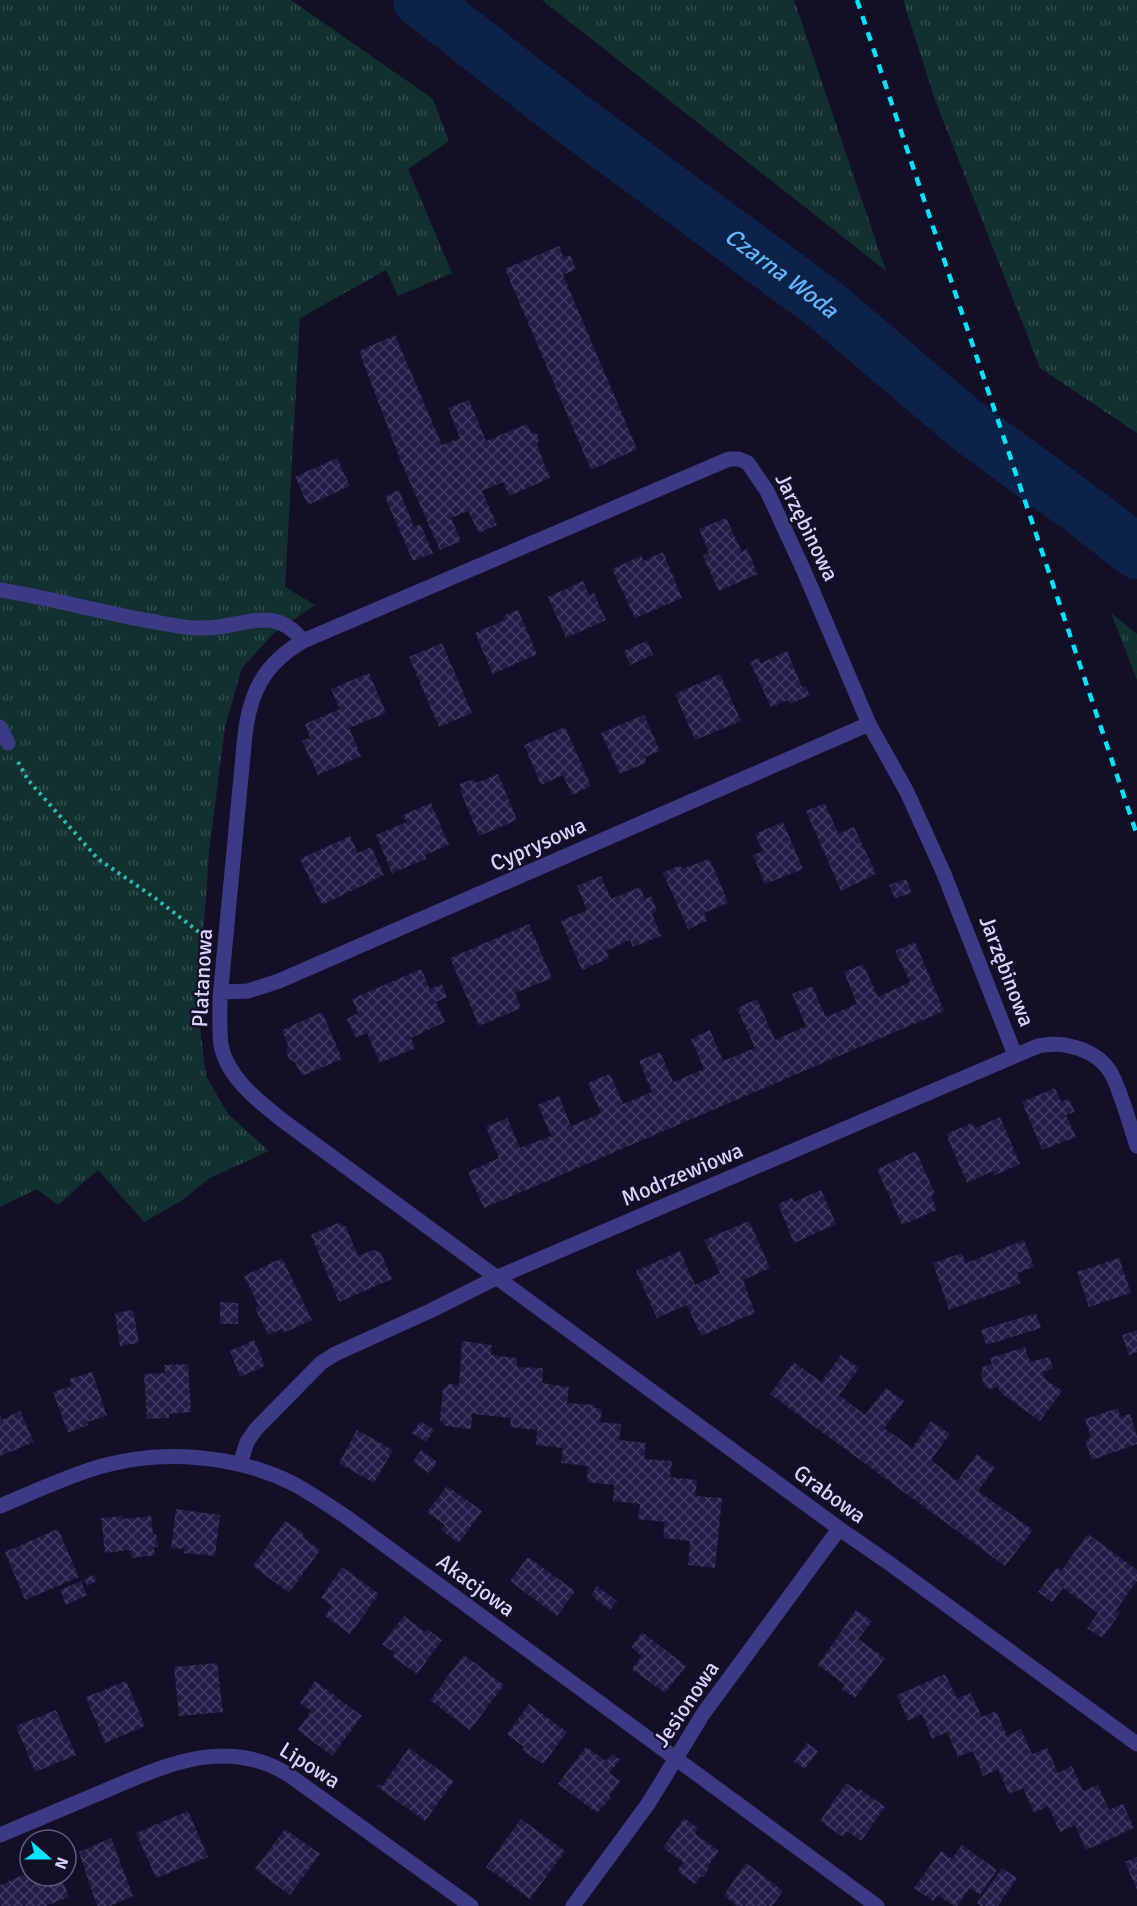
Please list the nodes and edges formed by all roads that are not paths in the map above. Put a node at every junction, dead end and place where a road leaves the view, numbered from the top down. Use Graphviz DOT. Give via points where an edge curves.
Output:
graph roads {
  1 [pos="0,590"];
  2 [pos="303,641"];
  3 [pos="869,724"];
  4 [pos="0,727"];
  5 [pos="8,743"];
  6 [pos="221,992"];
  7 [pos="1015,1055"];
  8 [pos="1137,1146"];
  9 [pos="498,1277"];
  10 [pos="240,1464"];
  11 [pos="0,1506"];
  12 [pos="839,1529"];
  13 [pos="1137,1744"];
  14 [pos="676,1758"];
  15 [pos="0,1835"];
  16 [pos="471,1906"];
  17 [pos="573,1906"];
  18 [pos="877,1906"];
  1 -- 2 [label="street" via="199,628 265,619 288,627"];
  2 -- 3 [label="street, Jarzębinowa" via="729,459 738,459 750,465 767,491"];
  2 -- 6 [label="street, Platanowa" via="266,673 249,708"];
  3 -- 6 [label="street, Cyprysowa" via="279,981 251,990"];
  3 -- 7 [label="street, Jarzębinowa" via="907,792 944,874"];
  4 -- 5 [label="street"];
  6 -- 9 [label="street, Platanowa" via="222,1049 249,1092"];
  7 -- 8 [label="street, Modrzewiowa" via="1059,1044 1097,1059 1112,1075"];
  7 -- 9 [label="street, Modrzewiowa"];
  9 -- 10 [label="street, Modrzewiowa" via="321,1363 254,1431"];
  9 -- 12 [label="street, Grabowa"];
  10 -- 11 [label="street, Akacjowa" via="180,1457 122,1462 64,1479"];
  10 -- 14 [label="street, Akacjowa" via="295,1485 337,1510"];
  12 -- 13 [label="street, Grabowa"];
  12 -- 14 [label="street, Jesionowa"];
  14 -- 17 [label="street, Jesionowa" via="648,1804"];
  14 -- 18 [label="street, Akacjowa"];
  15 -- 16 [label="street, Lipowa" via="166,1766 210,1756 247,1757 289,1775"];
}
